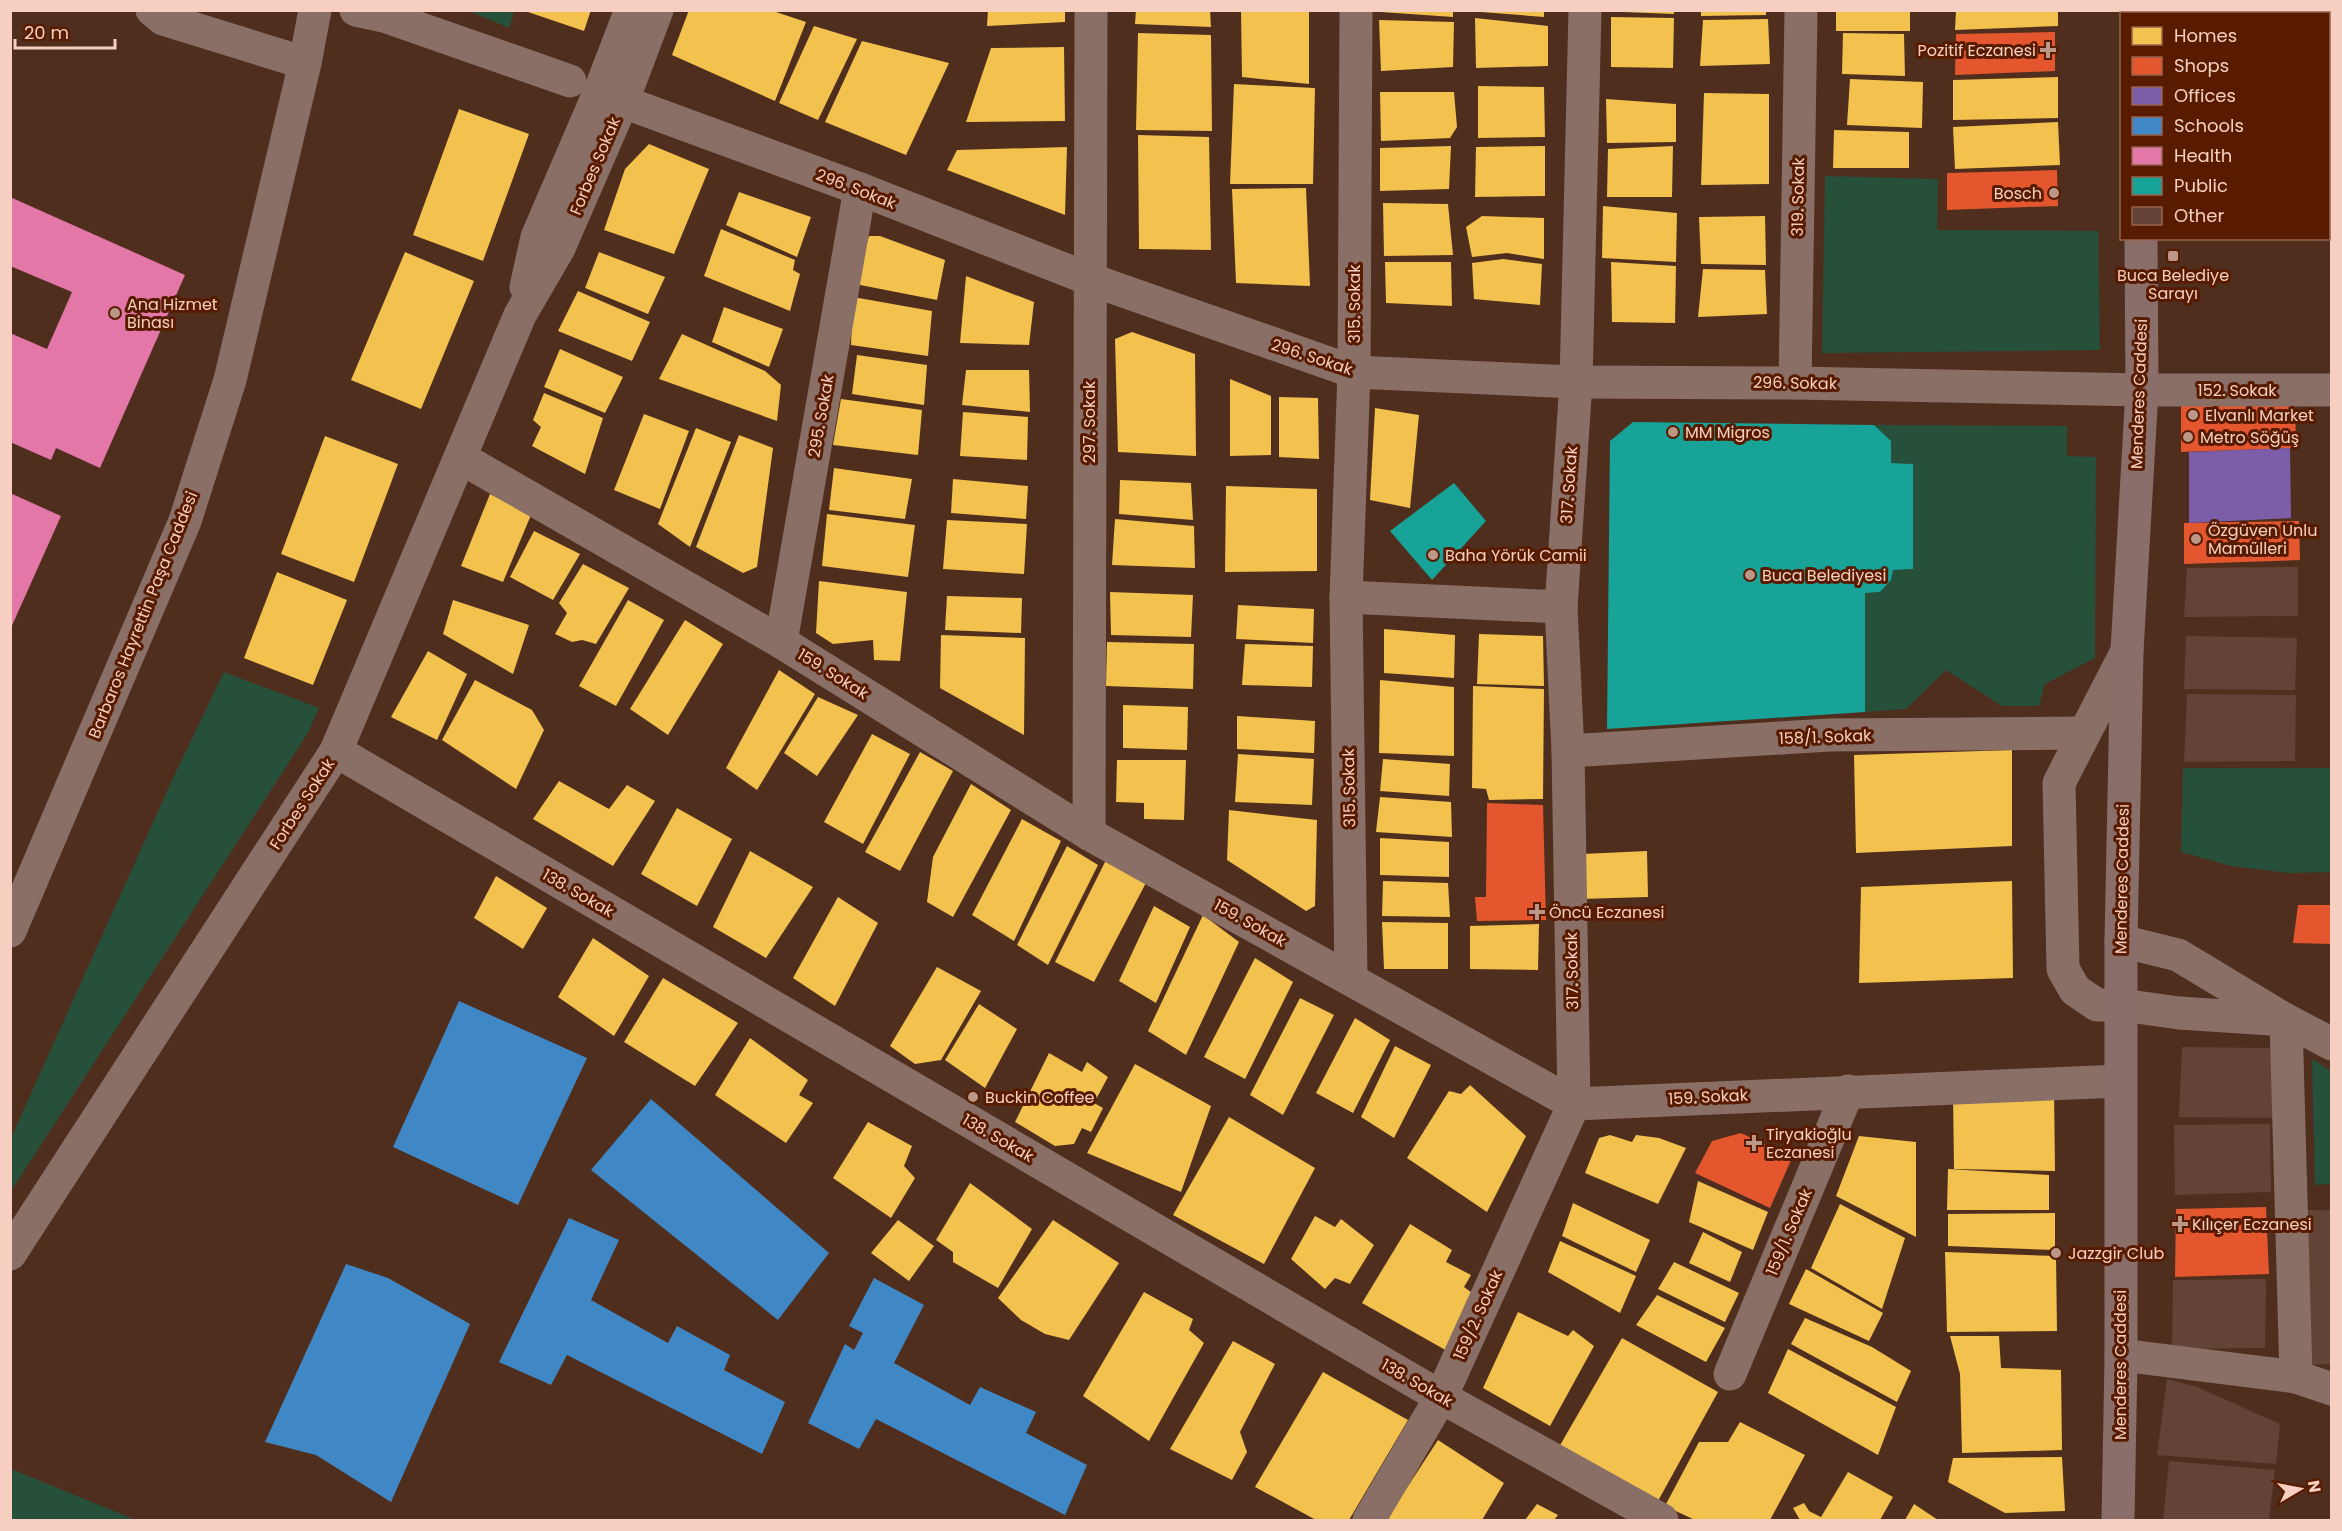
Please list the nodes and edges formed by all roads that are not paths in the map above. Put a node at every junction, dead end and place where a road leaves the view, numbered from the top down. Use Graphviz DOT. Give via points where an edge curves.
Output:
graph roads {
  1 [pos="152,10"];
  2 [pos="315,10"];
  3 [pos="356,10"];
  4 [pos="631,10"];
  5 [pos="657,10"];
  6 [pos="1091,10"];
  7 [pos="1356,10"];
  8 [pos="1585,10"];
  9 [pos="1801,10"];
  10 [pos="305,63"];
  11 [pos="597,92"];
  12 [pos="860,189"];
  13 [pos="2141,240"];
  14 [pos="1089,279"];
  15 [pos="1354,372"];
  16 [pos="1576,382"];
  17 [pos="1795,383"];
  18 [pos="2142,390"];
  19 [pos="2331,390"];
  20 [pos="460,458"];
  21 [pos="1346,597"];
  22 [pos="1561,607"];
  23 [pos="781,642"];
  24 [pos="2127,651"];
  25 [pos="2083,732"];
  26 [pos="1568,750"];
  27 [pos="336,751"];
  28 [pos="1089,834"];
  29 [pos="10,931"];
  30 [pos="2121,942"];
  31 [pos="1351,979"];
  32 [pos="2122,1005"];
  33 [pos="2286,1020"];
  34 [pos="2331,1044"];
  35 [pos="2120,1081"];
  36 [pos="1848,1091"];
  37 [pos="1574,1104"];
  38 [pos="10,1254"];
  39 [pos="2121,1355"];
  40 [pos="1730,1374"];
  41 [pos="2296,1377"];
  42 [pos="2331,1389"];
  43 [pos="1441,1397"];
  44 [pos="1369,1521"];
  45 [pos="1662,1521"];
  46 [pos="2118,1521"];
  1 -- 10 [label="street" via="163,19"];
  2 -- 10 [label="street, Barbaros Hayrettin Paşa Caddesi"];
  3 -- 11 [label="street, 296. Sokak" via="394,19"];
  4 -- 11 [label="street, Forbes Sokak"];
  5 -- 11 [label="street, Forbes Sokak"];
  6 -- 14 [label="street, 297. Sokak"];
  7 -- 15 [label="street, 315. Sokak"];
  8 -- 16 [label="street, 317. Sokak"];
  9 -- 17 [label="street, 319. Sokak"];
  10 -- 29 [label="street, Barbaros Hayrettin Paşa Caddesi" via="230,380 185,521"];
  11 -- 12 [label="street, 296. Sokak"];
  11 -- 20 [label="street, Forbes Sokak" via="559,248 520,315"];
  12 -- 14 [label="street, 296. Sokak"];
  12 -- 23 [label="street, 295. Sokak"];
  13 -- 18 [label="main road, Menderes Caddesi"];
  14 -- 15 [label="street, 296. Sokak"];
  14 -- 28 [label="street, 297. Sokak"];
  15 -- 16 [label="street, 296. Sokak"];
  15 -- 21 [label="street, 315. Sokak"];
  16 -- 17 [label="street, 296. Sokak"];
  16 -- 22 [label="street, 317. Sokak"];
  17 -- 18 [label="street, 296. Sokak"];
  18 -- 19 [label="street, 152. Sokak"];
  18 -- 24 [label="main road, Menderes Caddesi"];
  20 -- 23 [label="street, 159. Sokak"];
  20 -- 27 [label="street, Forbes Sokak"];
  21 -- 22 [label="street"];
  21 -- 31 [label="street, 315. Sokak"];
  22 -- 26 [label="street, 317. Sokak"];
  23 -- 28 [label="street, 159. Sokak"];
  24 -- 25 [label="street"];
  24 -- 30 [label="main road, Menderes Caddesi"];
  25 -- 26 [label="street, 158/1. Sokak" via="1829,735"];
  25 -- 32 [label="street" via="2059,783 2063,969 2075,990 2097,1005"];
  26 -- 37 [label="street, 317. Sokak"];
  27 -- 38 [label="street, Forbes Sokak"];
  27 -- 43 [label="street, 138. Sokak"];
  28 -- 31 [label="street, 159. Sokak"];
  30 -- 32 [label="main road, Menderes Caddesi"];
  30 -- 33 [label="street" via="2178,955"];
  31 -- 37 [label="street, 159. Sokak"];
  32 -- 33 [label="street"];
  32 -- 35 [label="main road, Menderes Caddesi"];
  33 -- 34 [label="street"];
  33 -- 41 [label="street"];
  35 -- 36 [label="street, 159. Sokak"];
  35 -- 39 [label="main road, Menderes Caddesi"];
  36 -- 37 [label="street, 159. Sokak"];
  36 -- 40 [label="street, 159/1. Sokak"];
  37 -- 43 [label="street, 159/2. Sokak"];
  39 -- 41 [label="street"];
  39 -- 46 [label="main road, Menderes Caddesi"];
  41 -- 42 [label="street"];
  43 -- 44 [label="street, 159/2. Sokak"];
  43 -- 45 [label="street, 138. Sokak"];
}
